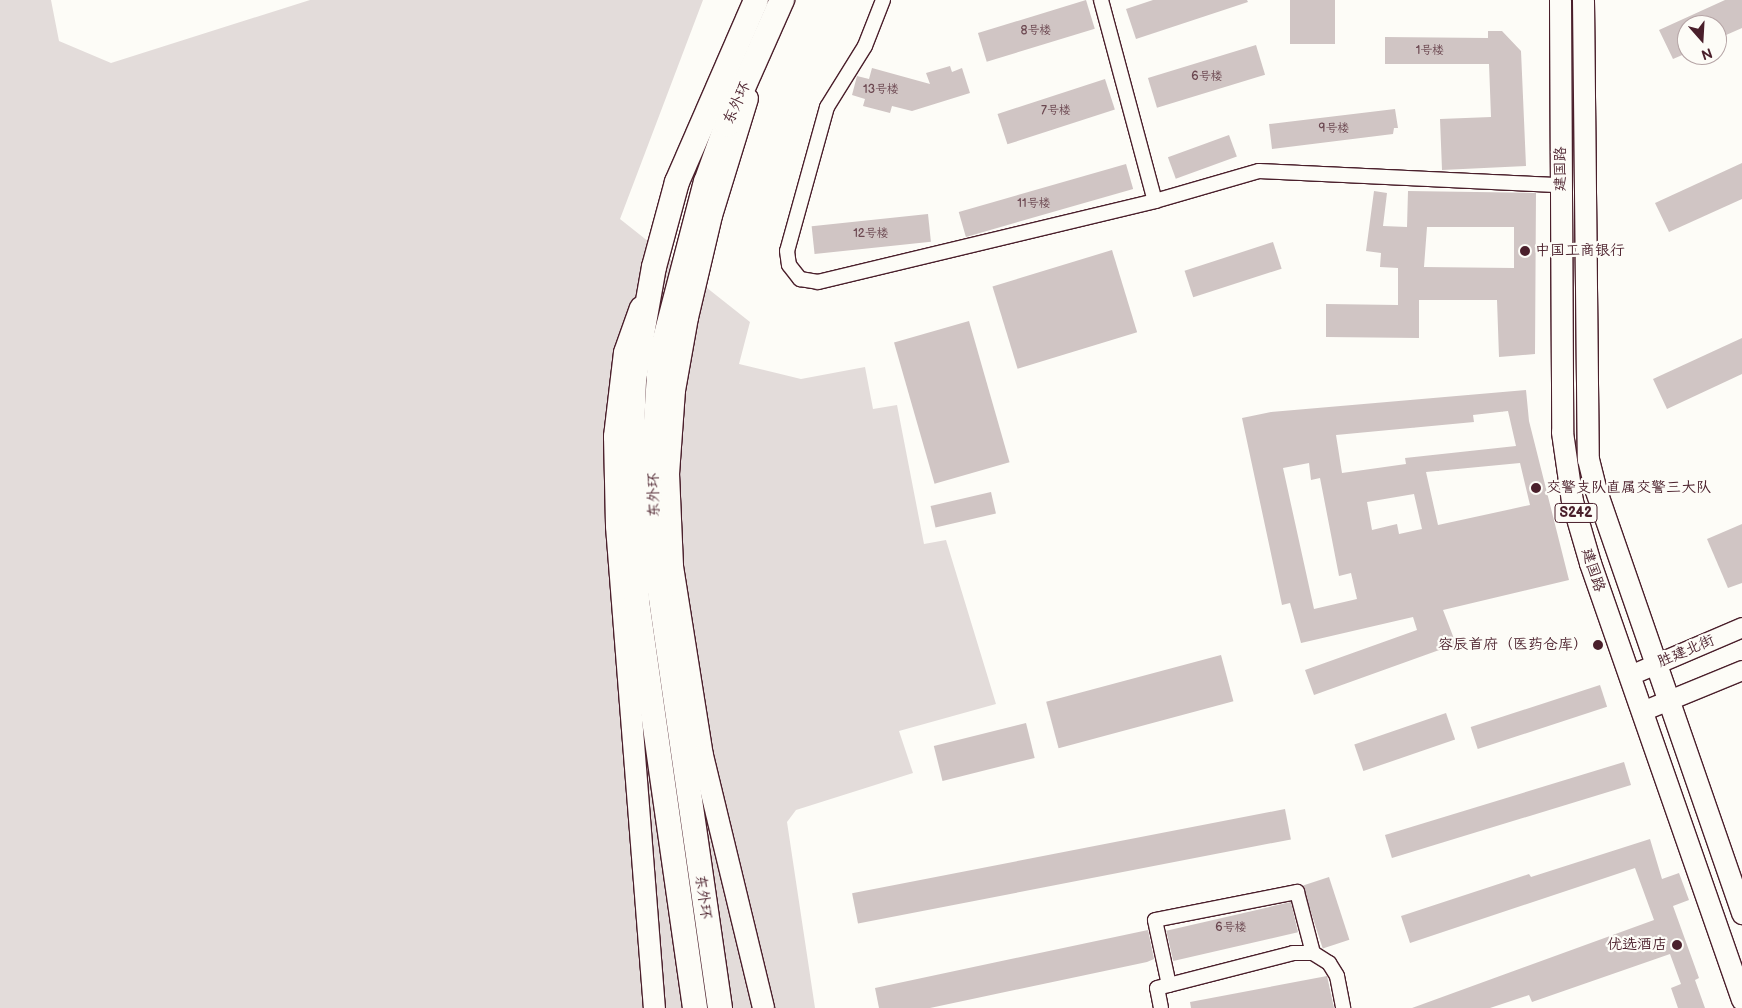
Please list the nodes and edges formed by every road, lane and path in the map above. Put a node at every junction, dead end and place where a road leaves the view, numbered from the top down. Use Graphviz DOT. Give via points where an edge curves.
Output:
graph roads {
  1 [pos="756,0"];
  2 [pos="782,0"];
  3 [pos="883,0"];
  4 [pos="1101,0"];
  5 [pos="1560,0"];
  6 [pos="1583,0"];
  7 [pos="760,52"];
  8 [pos="1561,185"];
  9 [pos="1155,201"];
  10 [pos="654,267"];
  11 [pos="1586,371"];
  12 [pos="1561,372"];
  13 [pos="1742,627"];
  14 [pos="1655,664"];
  15 [pos="1742,670"];
  16 [pos="1630,675"];
  17 [pos="1670,701"];
  18 [pos="1642,711"];
  19 [pos="1742,913"];
  20 [pos="1313,953"];
  21 [pos="1169,985"];
  22 [pos="1742,998"];
  23 [pos="654,1008"];
  24 [pos="696,1008"];
  25 [pos="720,1008"];
  26 [pos="763,1008"];
  27 [pos="1161,1008"];
  28 [pos="1344,1008"];
  1 -- 10 [label="highway, 东外环" via="677,182"];
  2 -- 7 [label="highway, 东外环"];
  3 -- 9 [label="street" via="865,46 827,107 787,251 789,265 800,279 818,282"];
  4 -- 9 [label="street"];
  5 -- 8 [label="main road, 建国路 / S242"];
  6 -- 11 [label="main road, 建国路 / S242"];
  7 -- 25 [label="highway, 东外环" via="727,124 685,257 660,358 654,436 653,488 659,586"];
  7 -- 26 [label="main road" via="711,215 687,317 674,390 668,473 672,566 702,755"];
  8 -- 9 [label="street" via="1260,171"];
  8 -- 12 [label="main road, 建国路 / S242"];
  10 -- 23 [label="main road" via="624,352 614,436 616,526"];
  10 -- 24 [label="highway, 东外环" via="634,380 630,494 637,598"];
  11 -- 12 [label="main road"];
  11 -- 14 [label="main road, 建国路 / S242" via="1590,466"];
  12 -- 16 [label="main road, 建国路 / S242" via="1562,432 1572,501 1590,564"];
  13 -- 14 [label="main road, 胜建北街"];
  14 -- 16 [label="main road, 胜建北街"];
  14 -- 17 [label="main road, 建国路 / S242"];
  15 -- 17 [label="main road"];
  16 -- 18 [label="main road, 建国路 / S242"];
  17 -- 18 [label="main road"];
  17 -- 19 [label="main road, 建国路 / S242"];
  18 -- 22 [label="main road, 建国路 / S242"];
  20 -- 21 [label="street" via="1293,953"];
  20 -- 21 [label="street" via="1297,892 1155,920"];
  20 -- 28 [label="street" via="1329,963 1337,976"];
  21 -- 27 [label="street" via="1157,988"];
}
